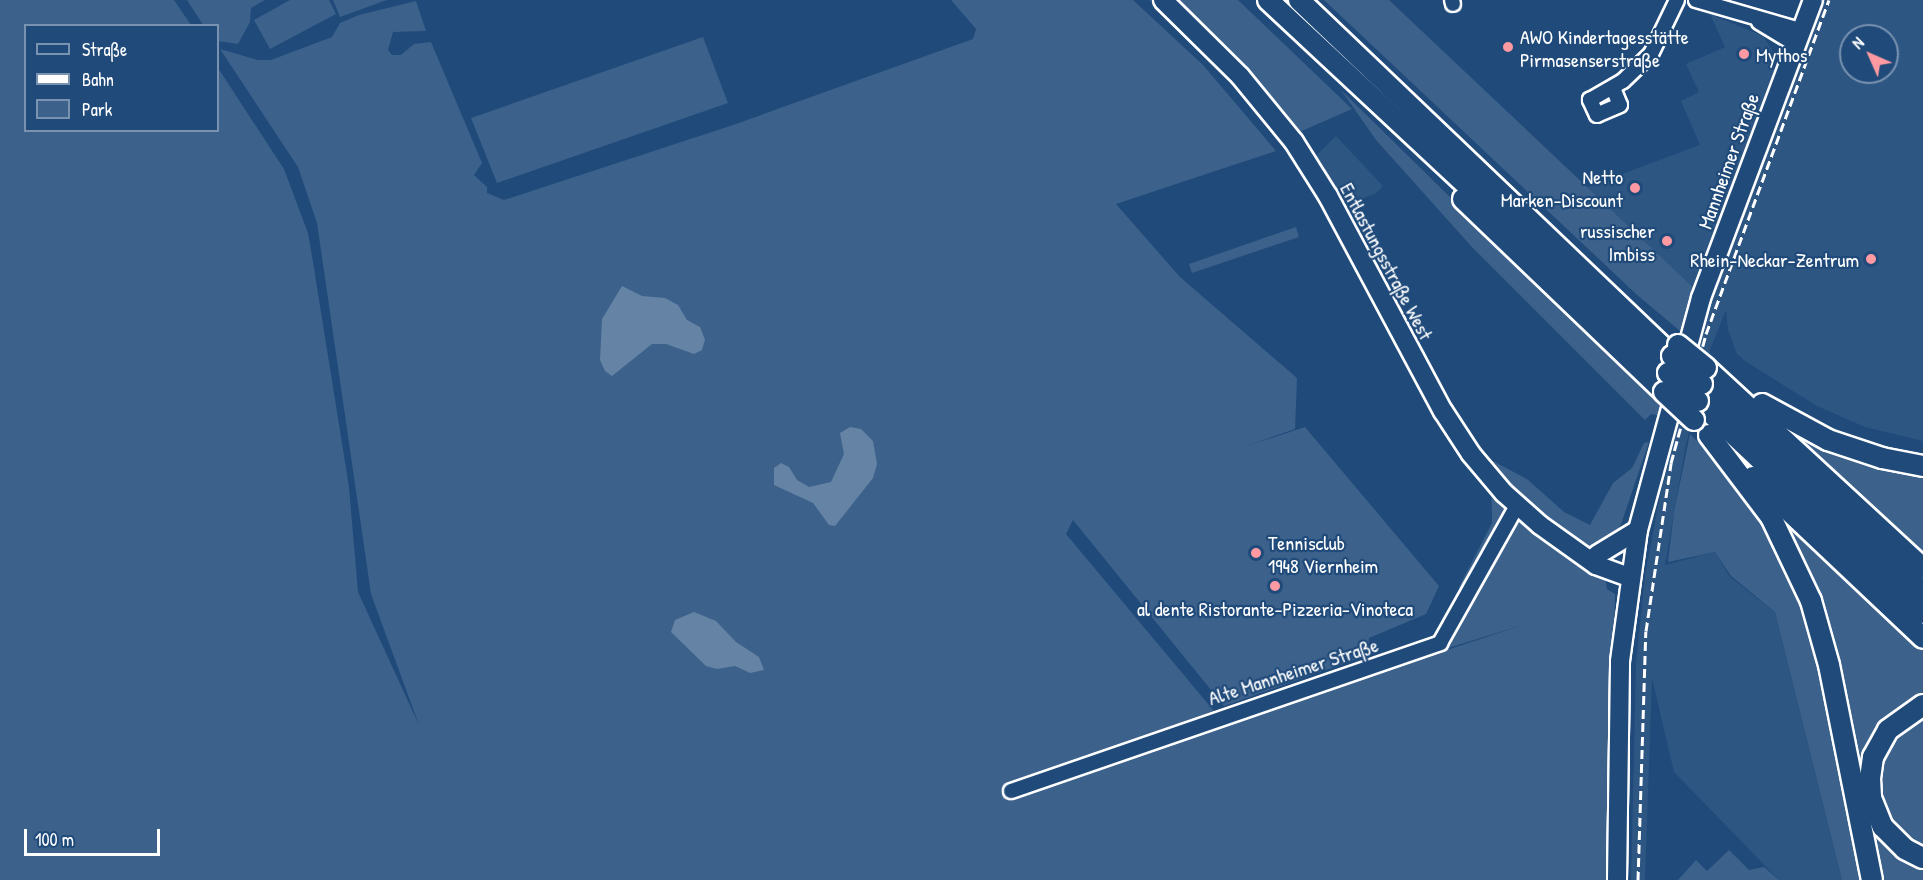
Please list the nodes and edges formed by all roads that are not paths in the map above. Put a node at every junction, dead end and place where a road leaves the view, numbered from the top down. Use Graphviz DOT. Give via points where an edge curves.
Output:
graph roads {
  1 [pos="1163,0"];
  2 [pos="1268,0"];
  3 [pos="1299,0"];
  4 [pos="1677,0"];
  5 [pos="1696,0"];
  6 [pos="1813,0"];
  7 [pos="1798,37"];
  8 [pos="1613,88"];
  9 [pos="1672,368"];
  10 [pos="1703,390"];
  11 [pos="1709,435"];
  12 [pos="1923,466"];
  13 [pos="1517,506"];
  14 [pos="1638,530"];
  15 [pos="1568,544"];
  16 [pos="1597,555"];
  17 [pos="1923,568"];
  18 [pos="1630,576"];
  19 [pos="1923,592"];
  20 [pos="1923,613"];
  21 [pos="1923,638"];
  22 [pos="1923,705"];
  23 [pos="1011,791"];
  24 [pos="1923,858"];
  25 [pos="1617,880"];
  26 [pos="1872,880"];
  1 -- 13 [label="main road, Entlastungsstraße West" via="1240,76 1294,142 1328,196 1443,411 1471,454"];
  2 -- 9 [label="highway" via="1376,101 1401,136 1458,195"];
  3 -- 9 [label="highway" via="1574,260"];
  4 -- 8 [label="street" via="1651,54"];
  5 -- 7 [label="street"];
  6 -- 7 [label="main road, Mannheimer Straße"];
  7 -- 9 [label="main road, Mannheimer Straße"];
  9 -- 10 [label="highway, bridge"];
  9 -- 10 [label="highway, bridge"];
  9 -- 14 [label="main road"];
  10 -- 11 [label="highway"];
  10 -- 12 [label="highway" via="1828,440 1882,458"];
  10 -- 17 [label="highway"];
  10 -- 19 [label="highway"];
  10 -- 20 [label="highway"];
  11 -- 21 [label="highway"];
  11 -- 26 [label="highway" via="1771,517 1811,601 1829,665"];
  13 -- 15 [label="main road, Entlastungsstraße West"];
  13 -- 23 [label="street, Alte Mannheimer Straße" via="1440,643"];
  14 -- 16 [label="main road"];
  14 -- 18 [label="main road"];
  15 -- 16 [label="main road, Entlastungsstraße West"];
  15 -- 18 [label="main road, Entlastungsstraße West" via="1608,572"];
  16 -- 18 [label="main road, Entlastungsstraße West" via="1618,562"];
  18 -- 25 [label="main road" via="1620,661"];
  22 -- 24 [label="highway" via="1888,730 1873,757 1869,778 1871,798 1884,827 1905,849"];
}
